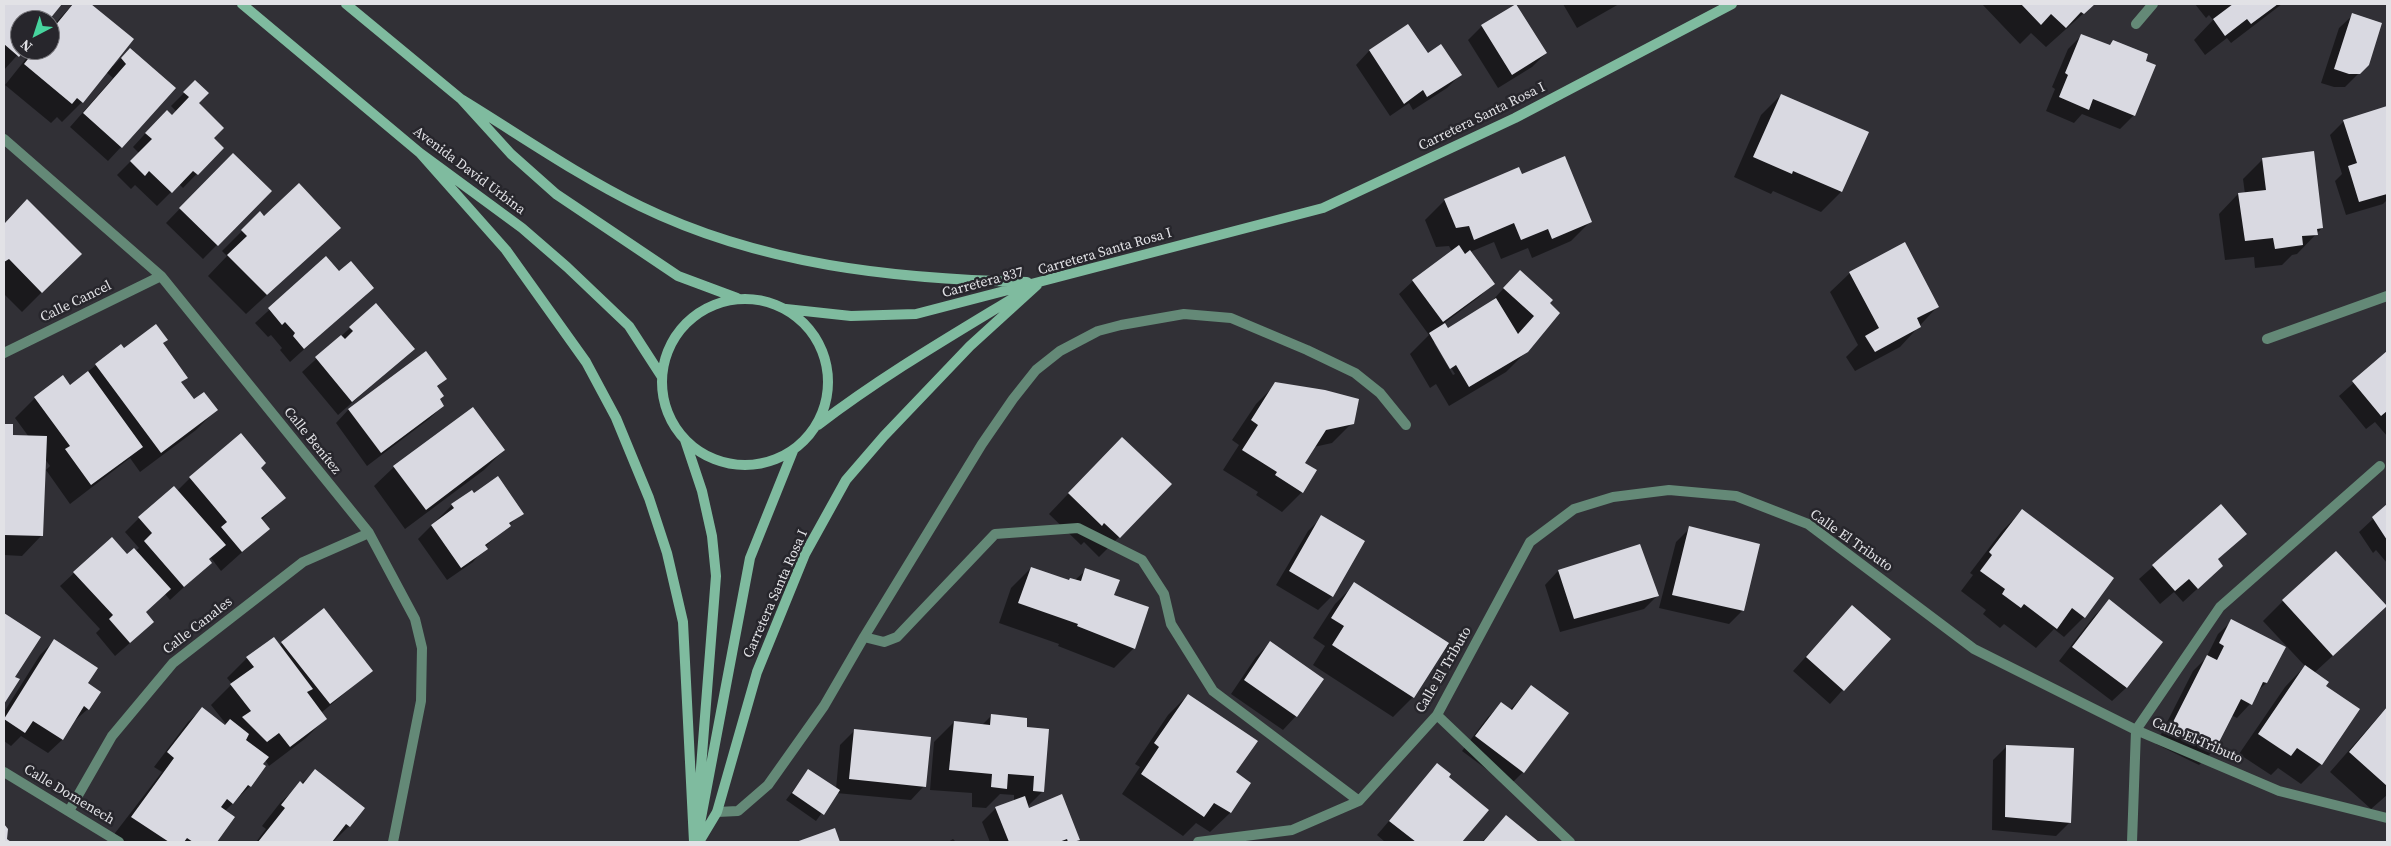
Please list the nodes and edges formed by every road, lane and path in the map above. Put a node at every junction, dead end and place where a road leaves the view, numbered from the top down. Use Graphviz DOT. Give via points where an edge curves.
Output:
graph roads {
  1 [pos="242,4"];
  2 [pos="346,4"];
  3 [pos="1732,4"];
  4 [pos="2153,4"];
  5 [pos="2136,24"];
  6 [pos="461,98"];
  7 [pos="4,139"];
  8 [pos="420,153"];
  9 [pos="160,276"];
  10 [pos="1040,282"];
  11 [pos="2387,296"];
  12 [pos="737,298"];
  13 [pos="786,309"];
  14 [pos="2267,339"];
  15 [pos="4,353"];
  16 [pos="662,377"];
  17 [pos="1406,425"];
  18 [pos="816,427"];
  19 [pos="684,439"];
  20 [pos="793,451"];
  21 [pos="2380,466"];
  22 [pos="369,534"];
  23 [pos="864,637"];
  24 [pos="1437,715"];
  25 [pos="2136,730"];
  26 [pos="4,772"];
  27 [pos="1359,801"];
  28 [pos="69,810"];
  29 [pos="717,812"];
  30 [pos="2387,818"];
  31 [pos="119,842"];
  32 [pos="394,842"];
  33 [pos="696,842"];
  34 [pos="1198,842"];
  35 [pos="1570,842"];
  36 [pos="2132,842"];
  1 -- 8 [label="street, Avenida David Urbina"];
  2 -- 6 [label="street"];
  3 -- 10 [label="street, Carretera Santa Rosa I" via="1515,118 1323,208"];
  4 -- 5 [label="street"];
  6 -- 10 [label="street" via="572,169 640,206 702,232 789,259 857,271 967,281"];
  6 -- 12 [label="street" via="511,154 556,194 678,276"];
  7 -- 9 [label="street, Calle Benítez"];
  8 -- 16 [label="street, Avenida David Urbina" via="522,228 595,292 629,326"];
  8 -- 33 [label="street" via="506,250 586,362 616,418 667,553 683,622"];
  9 -- 15 [label="street, Calle Cancel"];
  9 -- 22 [label="street, Calle Benítez"];
  10 -- 13 [label="street, Carretera 837" via="916,314 851,316"];
  10 -- 18 [label="street, Carretera 837" via="895,370"];
  10 -- 29 [label="street, Carretera Santa Rosa I" via="970,346 846,480 805,554 756,672"];
  11 -- 14 [label="street"];
  12 -- 13 [label="street" via="754,298"];
  12 -- 16 [label="street" via="705,308 680,330 670,344"];
  13 -- 18 [label="street" via="812,331 827,362 828,395"];
  16 -- 19 [label="street" via="666,410"];
  17 -- 23 [label="street" via="1380,393 1355,373 1231,318 1184,314 1098,331 1060,351 1036,370 1013,399"];
  18 -- 20 [label="street"];
  19 -- 20 [label="street" via="712,458 728,464 762,464"];
  19 -- 33 [label="street" via="702,491 712,536 716,576"];
  20 -- 33 [label="street, Carretera Santa Rosa I" via="750,558"];
  21 -- 25 [label="street" via="2220,606"];
  22 -- 28 [label="street, Calle Canales" via="303,562 173,663 112,736"];
  22 -- 32 [label="street, Calle Benítez" via="415,619 422,648 421,701"];
  23 -- 27 [label="street" via="884,642 897,637 995,534 1078,528 1142,560 1164,594 1171,624 1213,691"];
  23 -- 29 [label="street" via="824,706 768,785 738,811"];
  24 -- 25 [label="street, Calle El Tributo" via="1530,542 1574,509 1612,497 1669,490 1736,496 1808,524 1974,649"];
  24 -- 27 [label="street, Calle El Tributo"];
  24 -- 35 [label="street"];
  25 -- 30 [label="street, Calle El Tributo" via="2279,791"];
  25 -- 36 [label="street"];
  26 -- 28 [label="street, Calle Domenech"];
  27 -- 34 [label="street, Calle El Tributo" via="1292,830"];
  28 -- 31 [label="street, Calle Domenech"];
  29 -- 33 [label="street, Carretera Santa Rosa I"];
}
